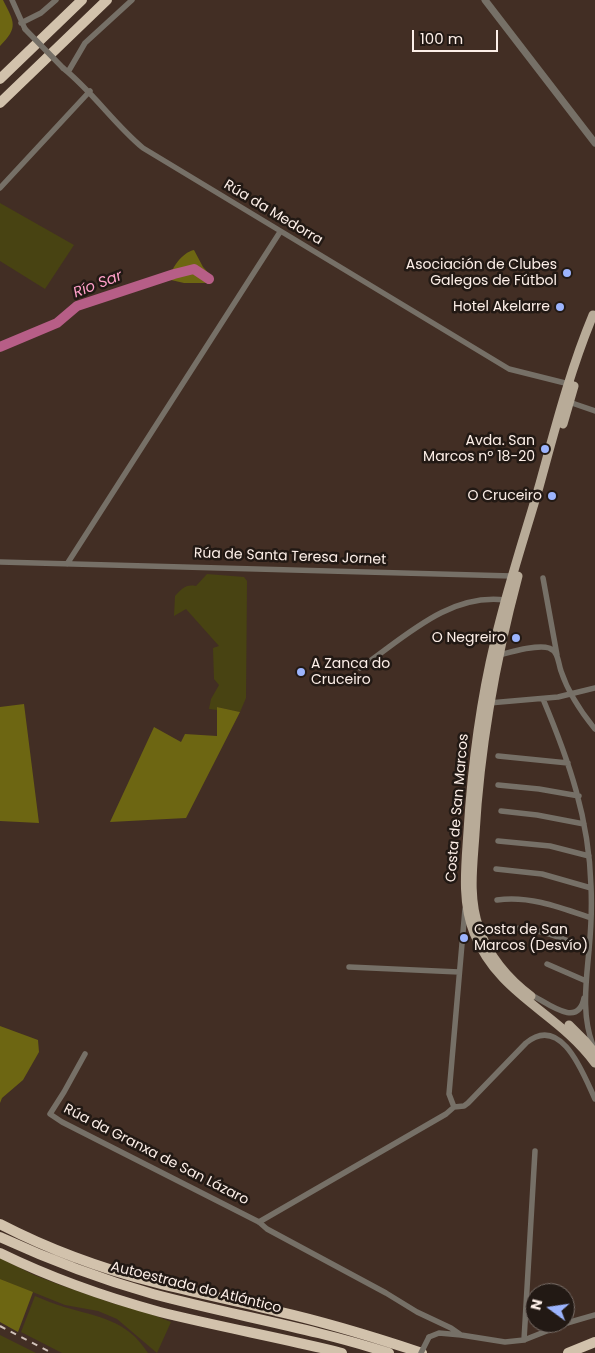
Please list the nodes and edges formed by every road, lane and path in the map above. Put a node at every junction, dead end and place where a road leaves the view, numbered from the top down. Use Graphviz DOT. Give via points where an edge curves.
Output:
graph roads {
  1 [pos="12,0"];
  2 [pos="56,0"];
  3 [pos="80,0"];
  4 [pos="109,0"];
  5 [pos="132,0"];
  6 [pos="485,0"];
  7 [pos="21,23"];
  8 [pos="66,70"];
  9 [pos="0,79"];
  10 [pos="90,91"];
  11 [pos="0,103"];
  12 [pos="595,144"];
  13 [pos="0,188"];
  14 [pos="280,232"];
  15 [pos="594,310"];
  16 [pos="578,372"];
  17 [pos="569,384"];
  18 [pos="569,402"];
  19 [pos="595,411"];
  20 [pos="535,518"];
  21 [pos="0,562"];
  22 [pos="67,564"];
  23 [pos="512,576"];
  24 [pos="543,578"];
  25 [pos="505,600"];
  26 [pos="506,621"];
  27 [pos="557,655"];
  28 [pos="493,657"];
  29 [pos="360,668"];
  30 [pos="595,688"];
  31 [pos="571,693"];
  32 [pos="543,699"];
  33 [pos="493,702"];
  34 [pos="595,728"];
  35 [pos="476,740"];
  36 [pos="498,756"];
  37 [pos="568,763"];
  38 [pos="498,785"];
  39 [pos="579,796"];
  40 [pos="501,811"];
  41 [pos="584,824"];
  42 [pos="498,841"];
  43 [pos="589,856"];
  44 [pos="496,869"];
  45 [pos="591,888"];
  46 [pos="469,892"];
  47 [pos="497,900"];
  48 [pos="591,918"];
  49 [pos="470,926"];
  50 [pos="508,928"];
  51 [pos="483,940"];
  52 [pos="589,950"];
  53 [pos="546,964"];
  54 [pos="349,967"];
  55 [pos="459,972"];
  56 [pos="586,981"];
  57 [pos="586,989"];
  58 [pos="528,994"];
  59 [pos="595,1051"];
  60 [pos="85,1054"];
  61 [pos="595,1063"];
  62 [pos="595,1100"];
  63 [pos="454,1107"];
  64 [pos="535,1151"];
  65 [pos="259,1222"];
  66 [pos="0,1224"];
  67 [pos="0,1237"];
  68 [pos="0,1253"];
  69 [pos="595,1315"];
  70 [pos="461,1335"];
  71 [pos="524,1340"];
  72 [pos="595,1342"];
  73 [pos="312,1345"];
  74 [pos="410,1349"];
  75 [pos="321,1353"];
  76 [pos="342,1353"];
  77 [pos="389,1353"];
  78 [pos="422,1353"];
  79 [pos="432,1353"];
  80 [pos="568,1353"];
  1 -- 7 [label="street, Rúa da Medorra"];
  2 -- 7 [label="street" via="41,13"];
  3 -- 9 [label="highway"];
  4 -- 11 [label="highway"];
  5 -- 8 [label="street" via="85,43"];
  6 -- 12 [label="street"];
  7 -- 8 [label="street, Rúa da Medorra, bridge"];
  8 -- 10 [label="street, Rúa da Medorra"];
  10 -- 13 [label="street"];
  10 -- 14 [label="street, Rúa da Medorra" via="124,132 143,148"];
  14 -- 17 [label="street, Rúa da Medorra" via="509,369"];
  14 -- 22 [label="street"];
  15 -- 16 [label="main road"];
  15 -- 17 [label="main road"];
  16 -- 17 [label="main road"];
  16 -- 18 [label="main road"];
  17 -- 18 [label="main road"];
  17 -- 23 [label="main road"];
  18 -- 19 [label="street"];
  18 -- 20 [label="main road"];
  20 -- 23 [label="main road" via="516,573"];
  20 -- 26 [label="main road"];
  21 -- 22 [label="street, Rúa de Santa Teresa Jornet"];
  22 -- 23 [label="street, Rúa de Santa Teresa Jornet"];
  23 -- 25 [label="main road"];
  23 -- 26 [label="main road"];
  24 -- 27 [label="street"];
  25 -- 28 [label="main road"];
  25 -- 29 [label="street" via="472,600 424,621"];
  26 -- 28 [label="main road"];
  27 -- 28 [label="street" via="544,647"];
  27 -- 31 [label="street"];
  28 -- 33 [label="main road, Costa de San Marcos"];
  28 -- 33 [label="main road" via="486,698"];
  28 -- 35 [label="main road, Costa de San Marcos"];
  30 -- 31 [label="street"];
  31 -- 32 [label="street"];
  31 -- 34 [label="street"];
  32 -- 33 [label="street"];
  32 -- 37 [label="street"];
  33 -- 35 [label="main road" via="485,707"];
  33 -- 46 [label="main road, Costa de San Marcos" via="486,720"];
  35 -- 46 [label="main road, Costa de San Marcos" via="470,801"];
  36 -- 37 [label="street"];
  37 -- 39 [label="street"];
  38 -- 39 [label="street"];
  39 -- 41 [label="street"];
  40 -- 41 [label="street"];
  41 -- 43 [label="street"];
  42 -- 43 [label="street" via="550,846"];
  43 -- 45 [label="street"];
  44 -- 45 [label="street" via="542,874"];
  45 -- 48 [label="street"];
  46 -- 49 [label="main road, Costa de San Marcos"];
  46 -- 51 [label="main road, Costa de San Marcos"];
  47 -- 48 [label="street" via="539,902"];
  48 -- 52 [label="street"];
  49 -- 51 [label="main road"];
  49 -- 55 [label="street" via="463,938"];
  49 -- 61 [label="main road, Costa de San Marcos" via="484,954 502,978 570,1034"];
  50 -- 52 [label="street" via="550,934"];
  51 -- 58 [label="main road, Costa de San Marcos" via="501,968"];
  52 -- 56 [label="street"];
  53 -- 56 [label="street"];
  54 -- 55 [label="street"];
  55 -- 63 [label="street" via="449,1094"];
  56 -- 57 [label="street"];
  57 -- 58 [label="street" via="580,1008 569,1013 554,1009"];
  57 -- 59 [label="street" via="587,1027"];
  58 -- 59 [label="main road, Costa de San Marcos"];
  60 -- 65 [label="street, Rúa da Granxa de San Lázaro" via="50,1114"];
  62 -- 63 [label="street, Rúa da Granxa de San Lázaro" via="570,1049 561,1041 542,1035 526,1043 468,1103"];
  63 -- 65 [label="street, Rúa da Granxa de San Lázaro"];
  64 -- 71 [label="street"];
  65 -- 70 [label="street, Rúa da Granxa de San Lázaro"];
  66 -- 74 [label="highway" via="88,1263"];
  67 -- 77 [label="highway, Autoestrada do Atlántico" via="115,1283"];
  68 -- 73 [label="highway" via="62,1280 167,1314"];
  69 -- 71 [label="street, Rúa da Granxa de San Lázaro"];
  70 -- 71 [label="street, Rúa da Granxa de San Lázaro" via="506,1342"];
  70 -- 78 [label="street, bridge" via="439,1333 429,1337"];
  72 -- 80 [label="highway"];
  73 -- 75 [label="highway"];
  73 -- 76 [label="highway"];
  74 -- 78 [label="highway"];
  74 -- 79 [label="highway"];
}
